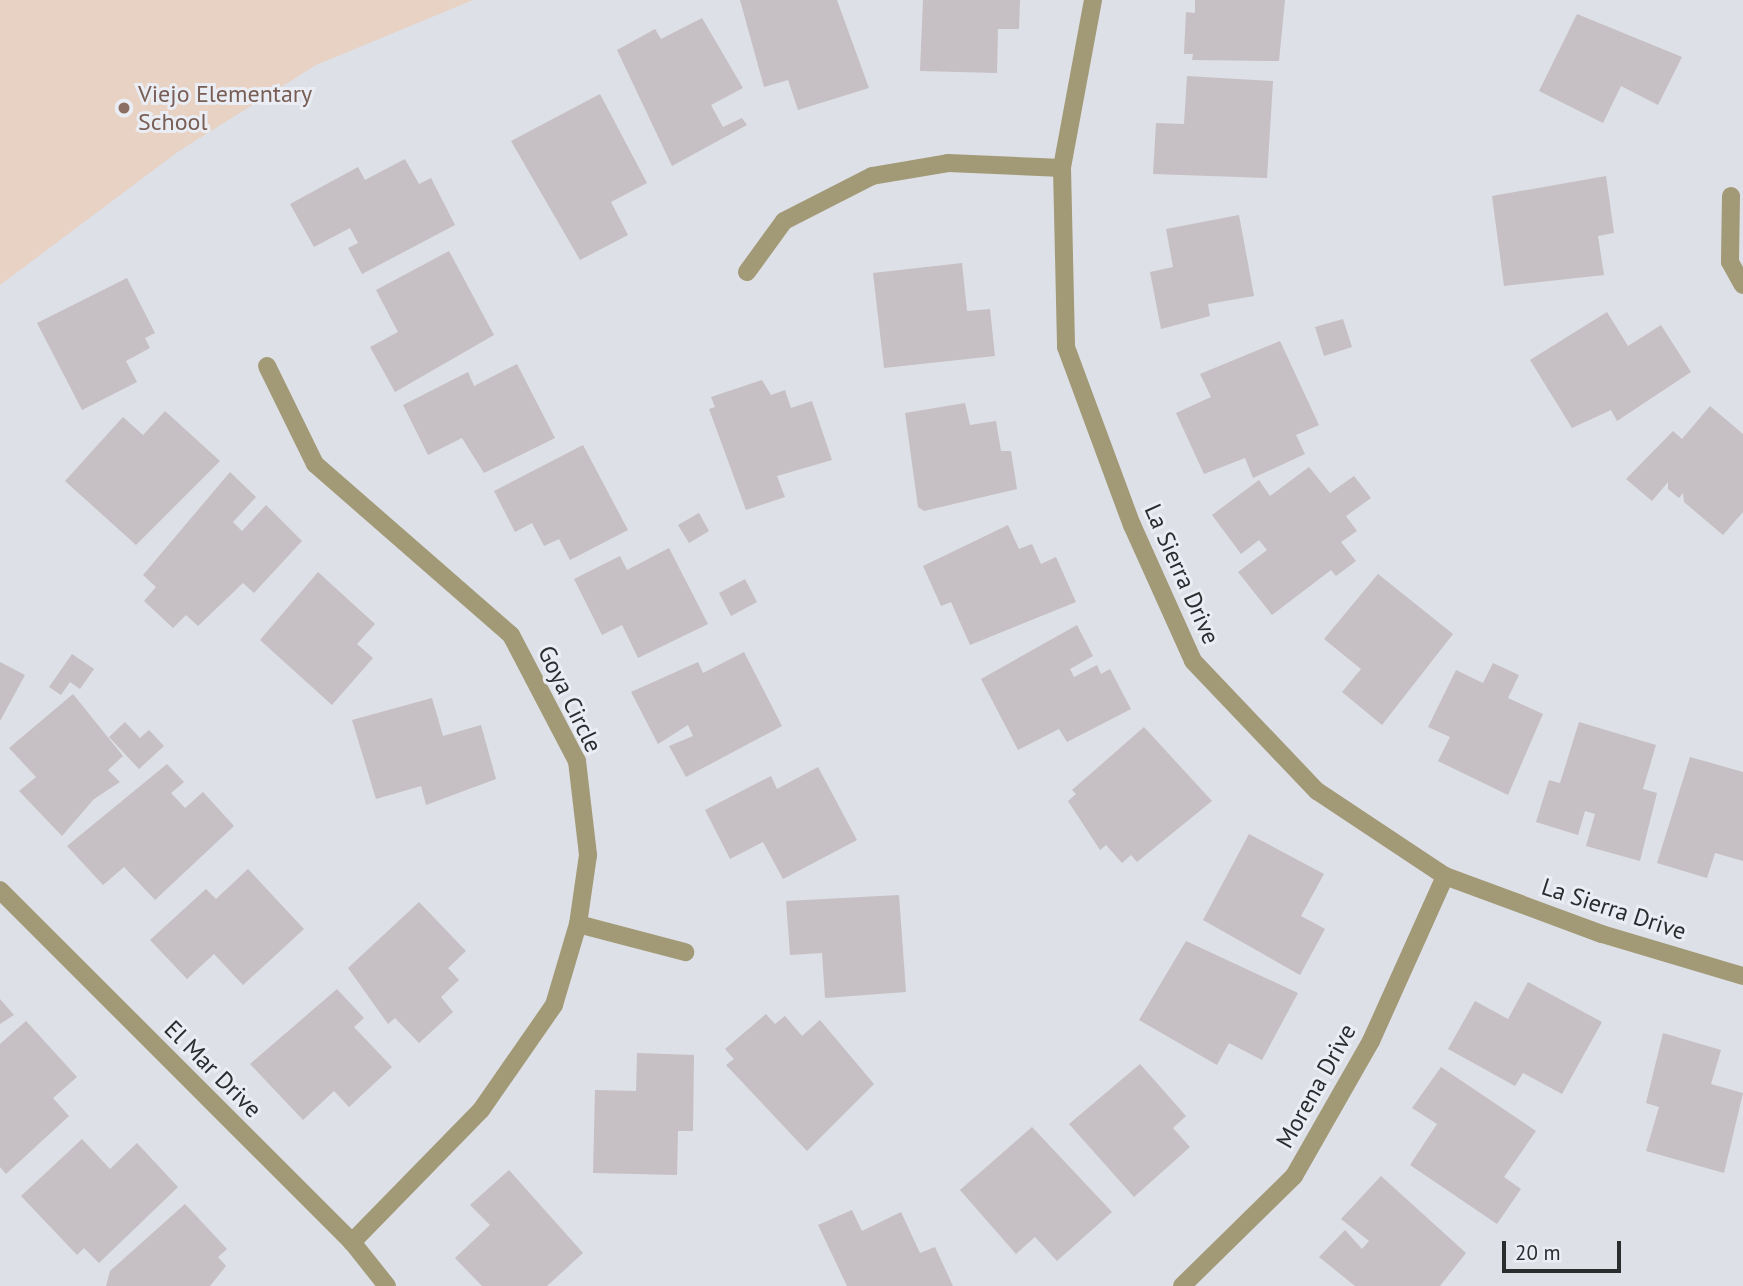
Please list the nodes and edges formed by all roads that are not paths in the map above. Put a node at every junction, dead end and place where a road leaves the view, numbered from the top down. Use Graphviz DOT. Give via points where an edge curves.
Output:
graph roads {
  1 [pos="1093,0"];
  2 [pos="1062,169"];
  3 [pos="1731,196"];
  4 [pos="747,272"];
  5 [pos="1743,285"];
  6 [pos="267,366"];
  7 [pos="1445,876"];
  8 [pos="0,890"];
  9 [pos="579,924"];
  10 [pos="685,952"];
  11 [pos="1743,976"];
  12 [pos="352,1242"];
  13 [pos="387,1286"];
  14 [pos="1182,1286"];
  1 -- 2 [label="street, La Sierra Drive"];
  2 -- 4 [label="street" via="948,163 872,176 784,221"];
  2 -- 7 [label="street, La Sierra Drive" via="1066,346 1132,525 1193,661 1317,791"];
  3 -- 5 [label="street" via="1730,262"];
  6 -- 9 [label="street, Goya Circle" via="315,464 511,635 577,761 589,855"];
  7 -- 11 [label="street, La Sierra Drive" via="1602,934"];
  7 -- 14 [label="street, Morena Drive" via="1371,1041 1294,1176"];
  8 -- 12 [label="street, El Mar Drive"];
  9 -- 10 [label="street"];
  9 -- 12 [label="street, Goya Circle" via="554,1005 481,1110"];
  12 -- 13 [label="street, El Mar Drive"];
}
